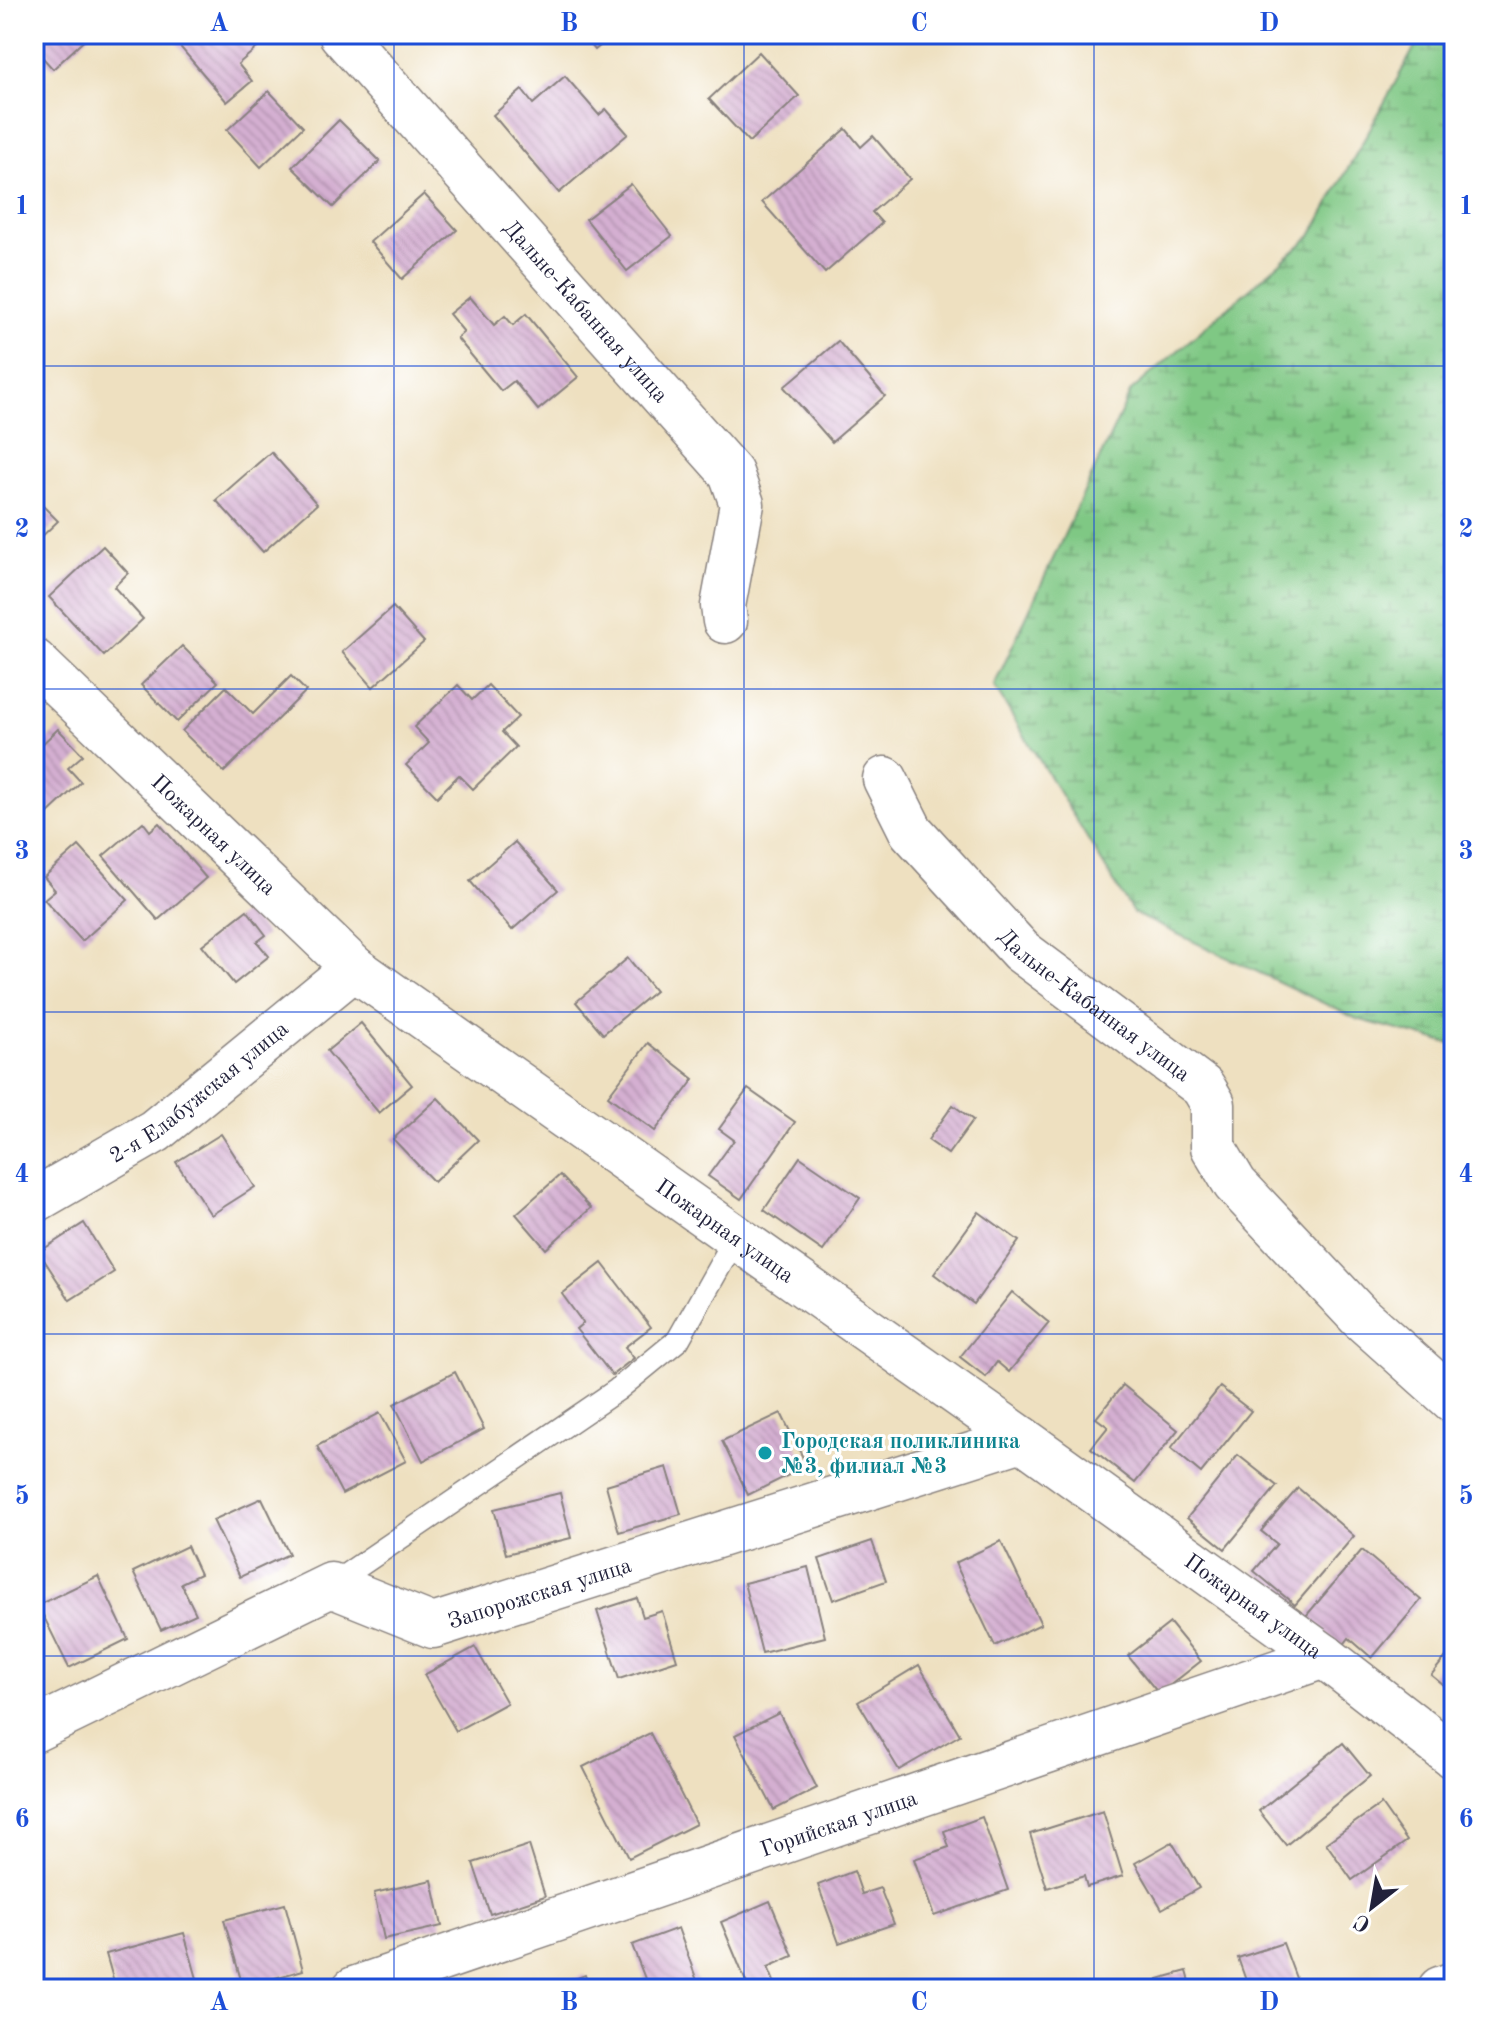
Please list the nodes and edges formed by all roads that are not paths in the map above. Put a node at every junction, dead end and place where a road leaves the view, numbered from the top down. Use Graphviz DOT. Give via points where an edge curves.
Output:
graph roads {
  1 [pos="341,34"];
  2 [pos="725,621"];
  3 [pos="34,661"];
  4 [pos="885,779"];
  5 [pos="354,968"];
  6 [pos="34,1201"];
  7 [pos="736,1237"];
  8 [pos="1454,1401"];
  9 [pos="1022,1439"];
  10 [pos="331,1585"];
  11 [pos="1324,1656"];
  12 [pos="34,1730"];
  13 [pos="1454,1757"];
  14 [pos="1454,1984"];
  15 [pos="354,1989"];
  16 [pos="1440,1989"];
  1 -- 2 [label="street, Дальне-Кабанная улица" via="731,473 742,504 723,606"];
  3 -- 5 [label="street, Пожарная улица"];
  4 -- 8 [label="street, Дальне-Кабанная улица" via="911,831 1021,951 1203,1087 1213,1104 1213,1147 1235,1184 1359,1316"];
  5 -- 6 [label="street, 2-я Елабужская улица" via="155,1131"];
  5 -- 7 [label="street, Пожарная улица"];
  7 -- 9 [label="street, Пожарная улица"];
  7 -- 10 [label="lane" via="678,1340 617,1390"];
  9 -- 10 [label="street, Запорожская улица" via="433,1626"];
  9 -- 11 [label="street, Пожарная улица"];
  10 -- 12 [label="street"];
  11 -- 13 [label="street, Пожарная улица"];
  11 -- 15 [label="street, Горийская улица"];
  14 -- 16 [label="street"];
}
